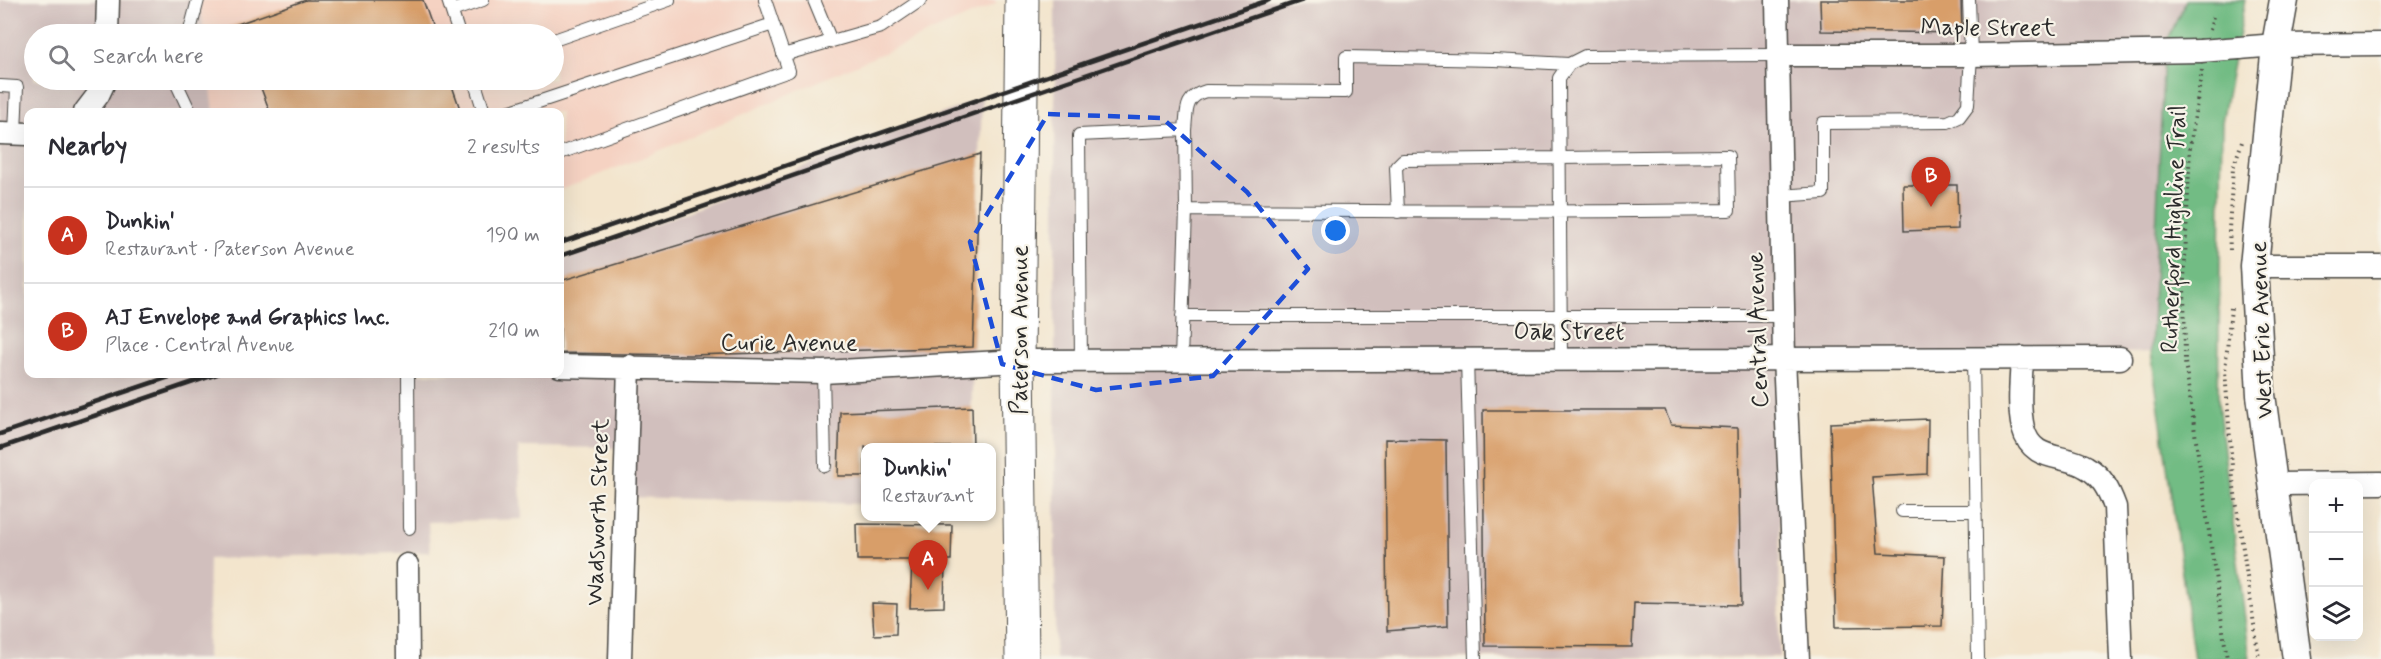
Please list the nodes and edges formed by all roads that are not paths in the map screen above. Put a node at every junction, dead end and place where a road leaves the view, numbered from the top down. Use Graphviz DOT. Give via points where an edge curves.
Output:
graph roads {
  1 [pos="108,0"];
  2 [pos="198,0"];
  3 [pos="483,0"];
  4 [pos="669,0"];
  5 [pos="765,0"];
  6 [pos="814,0"];
  7 [pos="921,0"];
  8 [pos="1022,0"];
  9 [pos="1777,0"];
  10 [pos="1969,0"];
  11 [pos="2284,0"];
  12 [pos="450,6"];
  13 [pos="107,24"];
  14 [pos="192,24"];
  15 [pos="456,24"];
  16 [pos="773,24"];
  17 [pos="564,37"];
  18 [pos="831,41"];
  19 [pos="2381,44"];
  20 [pos="2276,45"];
  21 [pos="783,55"];
  22 [pos="1777,55"];
  23 [pos="1971,55"];
  24 [pos="1569,64"];
  25 [pos="0,86"];
  26 [pos="100,90"];
  27 [pos="181,90"];
  28 [pos="477,90"];
  29 [pos="88,108"];
  30 [pos="188,108"];
  31 [pos="483,108"];
  32 [pos="520,108"];
  33 [pos="1185,130"];
  34 [pos="14,133"];
  35 [pos="564,152"];
  36 [pos="1560,158"];
  37 [pos="1780,196"];
  38 [pos="1186,210"];
  39 [pos="1398,212"];
  40 [pos="1560,213"];
  41 [pos="2254,266"];
  42 [pos="2381,266"];
  43 [pos="1562,315"];
  44 [pos="1182,316"];
  45 [pos="1783,316"];
  46 [pos="1467,358"];
  47 [pos="1561,358"];
  48 [pos="1784,358"];
  49 [pos="1973,358"];
  50 [pos="2022,358"];
  51 [pos="2120,358"];
  52 [pos="1181,360"];
  53 [pos="1018,361"];
  54 [pos="1081,362"];
  55 [pos="564,366"];
  56 [pos="629,366"];
  57 [pos="823,372"];
  58 [pos="408,378"];
  59 [pos="825,466"];
  60 [pos="2272,483"];
  61 [pos="2381,483"];
  62 [pos="1902,511"];
  63 [pos="1976,511"];
  64 [pos="409,528"];
  65 [pos="407,565"];
  66 [pos="408,659"];
  67 [pos="620,659"];
  68 [pos="1022,659"];
  69 [pos="1475,659"];
  70 [pos="1798,659"];
  71 [pos="1978,659"];
  72 [pos="2121,659"];
  73 [pos="2297,659"];
  1 -- 13 [label="street"];
  2 -- 14 [label="lane"];
  3 -- 12 [label="lane"];
  4 -- 17 [label="lane"];
  5 -- 16 [label="lane"];
  6 -- 18 [label="lane"];
  7 -- 18 [label="lane" via="881,27"];
  8 -- 53 [label="main road, Paterson Avenue"];
  9 -- 22 [label="street, Central Avenue"];
  10 -- 23 [label="lane"];
  11 -- 20 [label="street, West Erie Avenue"];
  12 -- 15 [label="lane"];
  16 -- 21 [label="lane"];
  16 -- 32 [label="lane"];
  18 -- 21 [label="lane"];
  19 -- 20 [label="street, Maple Street"];
  20 -- 23 [label="street, Maple Street, bridge" via="2161,53"];
  20 -- 41 [label="street, West Erie Avenue"];
  21 -- 35 [label="lane" via="789,71"];
  22 -- 23 [label="street, Maple Street"];
  22 -- 24 [label="lane" via="1585,56"];
  22 -- 37 [label="street, Central Avenue"];
  23 -- 37 [label="lane" via="1968,105 1959,117 1948,122 1823,123 1823,194"];
  24 -- 33 [label="lane" via="1347,57 1346,92 1206,91 1188,102"];
  24 -- 36 [label="lane" via="1559,78"];
  25 -- 34 [label="lane" via="18,87"];
  26 -- 29 [label="street"];
  27 -- 30 [label="lane"];
  28 -- 31 [label="lane"];
  33 -- 38 [label="lane"];
  33 -- 54 [label="lane" via="1079,135"];
  36 -- 39 [label="lane" via="1403,160 1396,167"];
  36 -- 40 [label="lane"];
  36 -- 40 [label="lane" via="1728,156 1729,210"];
  37 -- 45 [label="street, Central Avenue"];
  38 -- 39 [label="lane"];
  38 -- 44 [label="lane"];
  39 -- 40 [label="lane"];
  40 -- 43 [label="lane"];
  41 -- 42 [label="street"];
  41 -- 60 [label="street, West Erie Avenue" via="2261,396"];
  43 -- 44 [label="lane"];
  43 -- 45 [label="lane"];
  43 -- 47 [label="lane"];
  44 -- 52 [label="lane"];
  45 -- 48 [label="street, Central Avenue"];
  46 -- 47 [label="street, Oak Street"];
  46 -- 52 [label="street, Oak Street"];
  46 -- 69 [label="lane"];
  47 -- 48 [label="street, Oak Street"];
  48 -- 49 [label="street, Oak Street"];
  48 -- 70 [label="street, Central Avenue"];
  49 -- 50 [label="street, Oak Street"];
  49 -- 63 [label="lane"];
  50 -- 51 [label="street, Oak Street"];
  50 -- 72 [label="street" via="2021,417 2029,442 2045,454 2085,466 2109,490 2115,507"];
  52 -- 54 [label="street, Oak Street"];
  53 -- 54 [label="street, Oak Street"];
  53 -- 57 [label="street, Curie Avenue"];
  53 -- 68 [label="main road, Paterson Avenue"];
  55 -- 56 [label="street, Curie Avenue"];
  56 -- 57 [label="street, Curie Avenue"];
  56 -- 67 [label="street, Wadsworth Street"];
  57 -- 59 [label="lane"];
  58 -- 64 [label="lane"];
  60 -- 61 [label="street"];
  60 -- 73 [label="street, West Erie Avenue"];
  62 -- 63 [label="lane"];
  63 -- 71 [label="lane"];
  65 -- 66 [label="street"];
}
